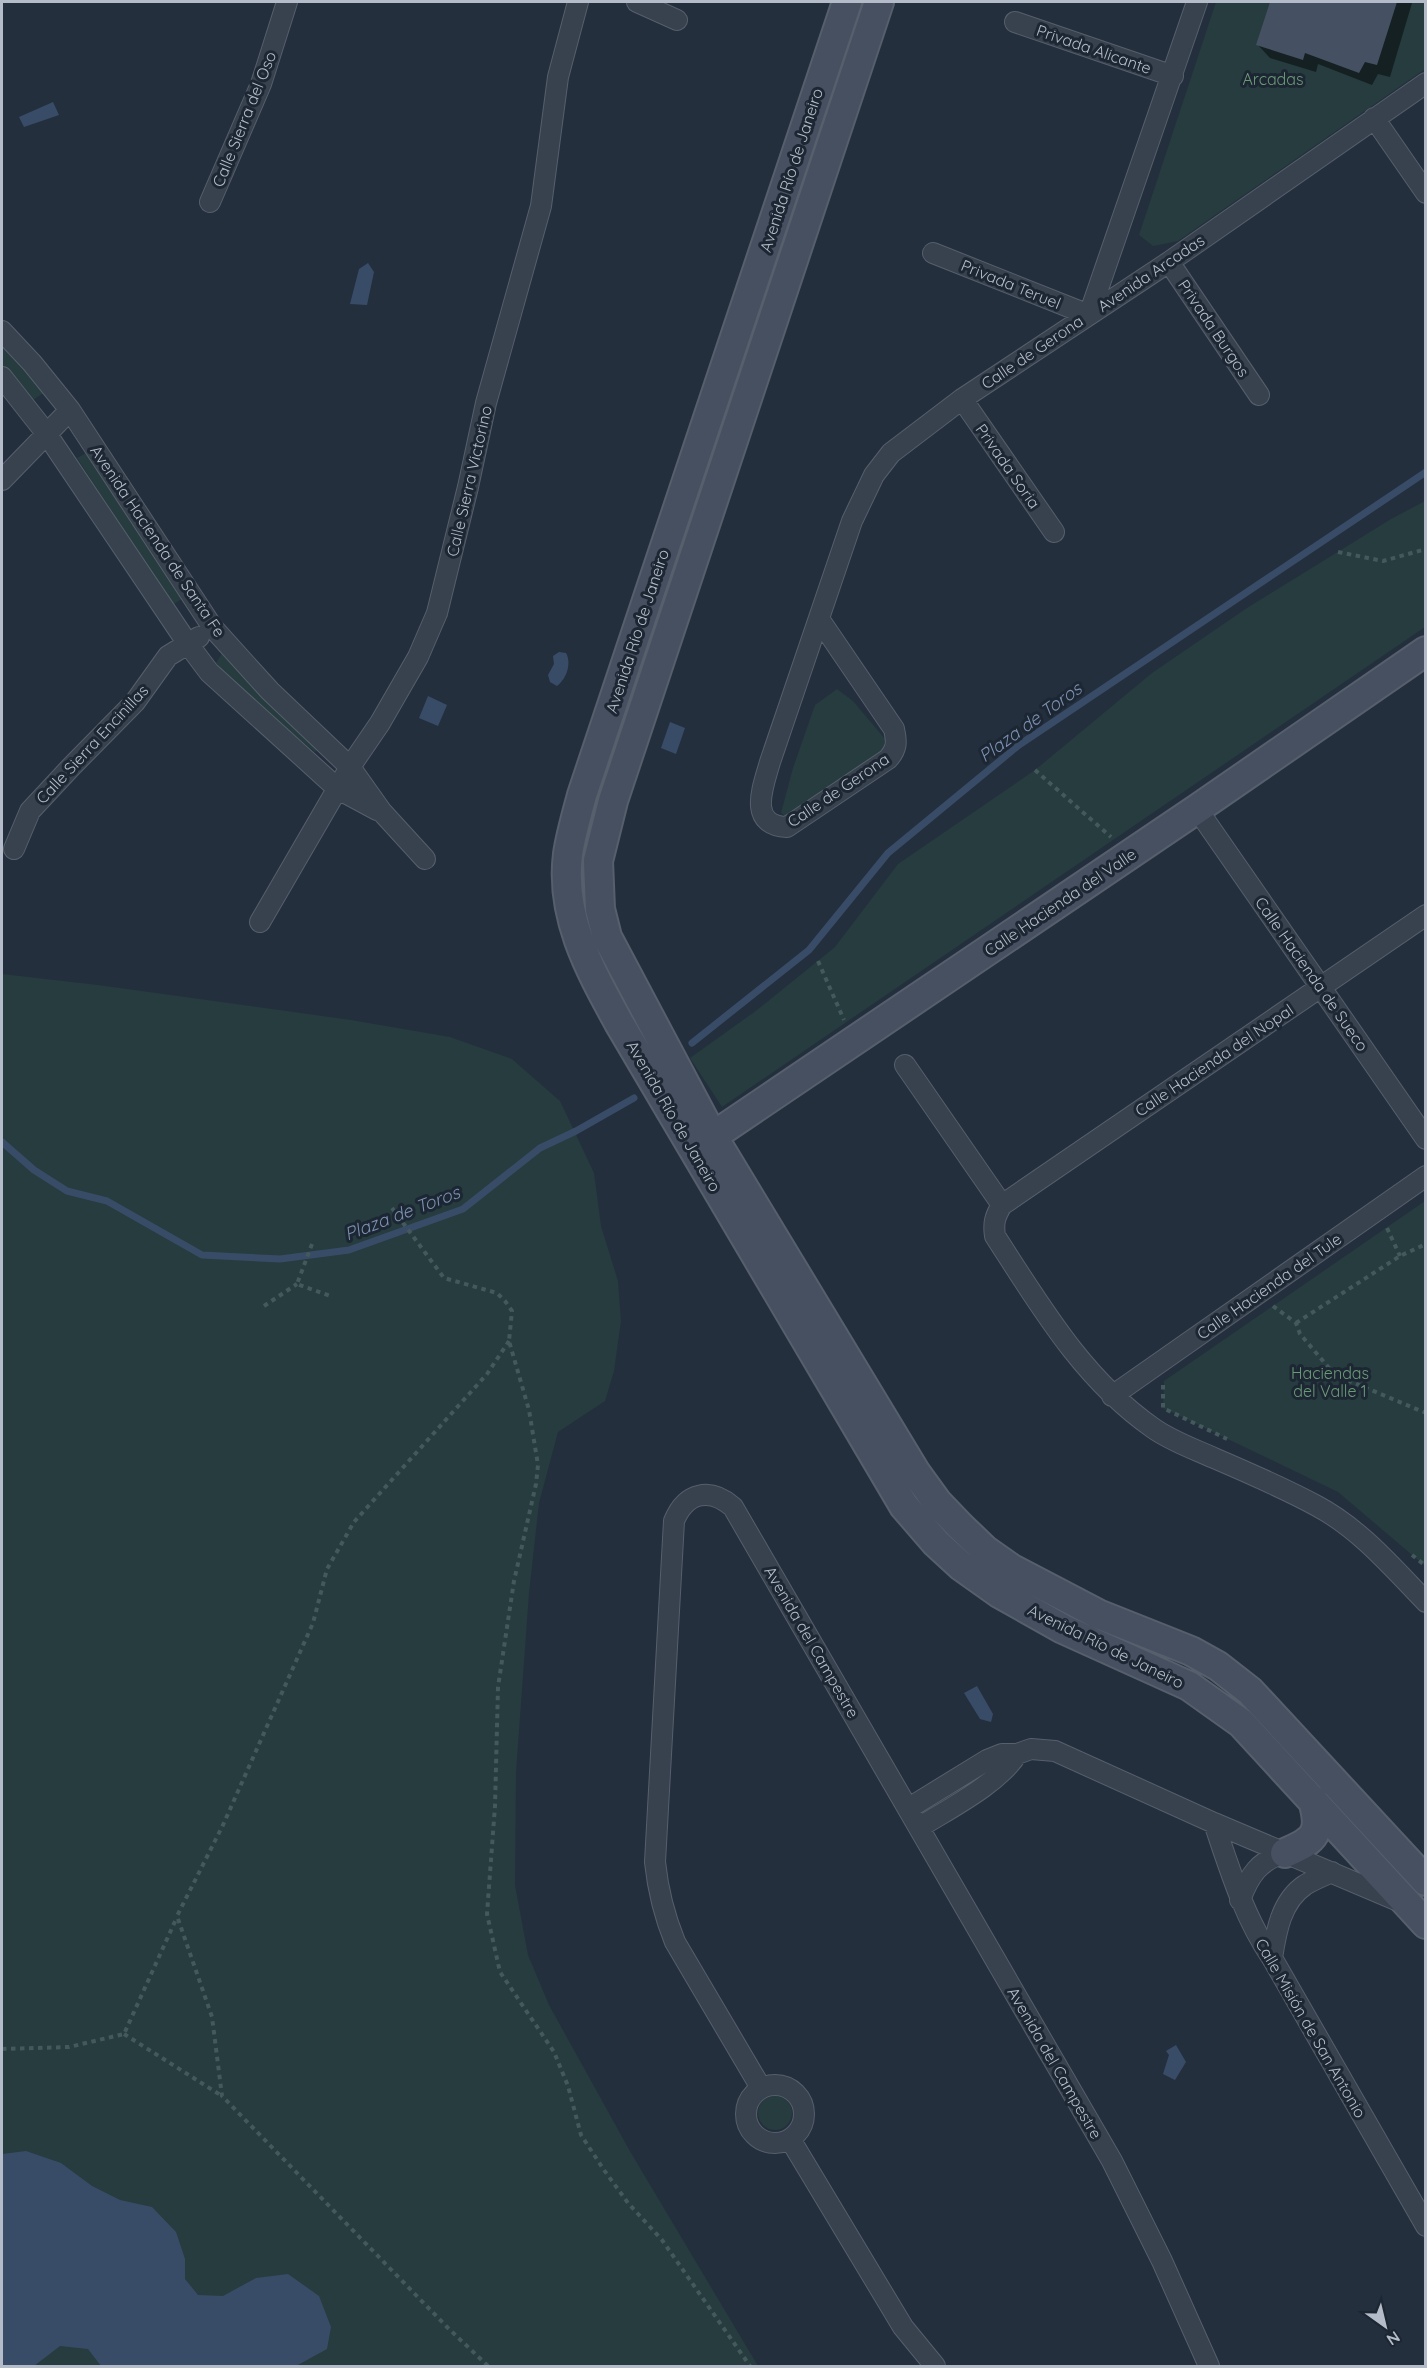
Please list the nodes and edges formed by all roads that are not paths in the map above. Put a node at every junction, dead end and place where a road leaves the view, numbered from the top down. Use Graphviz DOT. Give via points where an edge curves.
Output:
graph roads {
  1 [pos="287,2"];
  2 [pos="578,2"];
  3 [pos="637,2"];
  4 [pos="847,2"];
  5 [pos="879,2"];
  6 [pos="1197,2"];
  7 [pos="677,20"];
  8 [pos="1015,22"];
  9 [pos="1173,76"];
  10 [pos="1425,83"];
  11 [pos="1374,118"];
  12 [pos="1425,193"];
  13 [pos="210,202"];
  14 [pos="933,253"];
  15 [pos="1169,262"];
  16 [pos="1089,315"];
  17 [pos="2,331"];
  18 [pos="2,377"];
  19 [pos="1259,395"];
  20 [pos="962,399"];
  21 [pos="70,410"];
  22 [pos="46,433"];
  23 [pos="2,480"];
  24 [pos="1054,532"];
  25 [pos="819,619"];
  26 [pos="213,628"];
  27 [pos="188,644"];
  28 [pos="1425,651"];
  29 [pos="350,767"];
  30 [pos="338,789"];
  31 [pos="1197,809"];
  32 [pos="382,812"];
  33 [pos="14,849"];
  34 [pos="425,859"];
  35 [pos="1425,915"];
  36 [pos="260,922"];
  37 [pos="1321,987"];
  38 [pos="905,1065"];
  39 [pos="1425,1139"];
  40 [pos="703,1143"];
  41 [pos="1425,1176"];
  42 [pos="1002,1205"];
  43 [pos="1112,1396"];
  44 [pos="1425,1602"];
  45 [pos="1017,1754"];
  46 [pos="1313,1800"];
  47 [pos="909,1808"];
  48 [pos="1214,1823"];
  49 [pos="920,1827"];
  50 [pos="1285,1853"];
  51 [pos="1332,1872"];
  52 [pos="1425,1881"];
  53 [pos="1240,1900"];
  54 [pos="1419,1914"];
  55 [pos="1272,1958"];
  56 [pos="761,2088"];
  57 [pos="790,2139"];
  58 [pos="1425,2224"];
  59 [pos="935,2367"];
  60 [pos="1209,2367"];
  1 -- 13 [label="street, Calle Sierra del Oso" via="261,84"];
  2 -- 29 [label="street, Calle Sierra Victorino" via="558,76 541,206 486,404 437,613 418,657 381,723"];
  3 -- 7 [label="street"];
  4 -- 40 [label="main road, Avenida Río de Janeiro" via="582,795 568,854 572,923 587,964"];
  5 -- 40 [label="main road, Avenida Río de Janeiro" via="613,801 598,861 600,909 607,937"];
  6 -- 9 [label="street, Avenida Arcadas"];
  8 -- 9 [label="street, Privada Alicante"];
  9 -- 16 [label="street, Avenida Arcadas"];
  10 -- 11 [label="street, Avenida Arcadas"];
  11 -- 12 [label="street"];
  11 -- 15 [label="street, Avenida Arcadas"];
  14 -- 16 [label="street, Privada Teruel"];
  15 -- 16 [label="street, Avenida Arcadas"];
  15 -- 19 [label="street, Privada Burgos"];
  16 -- 20 [label="street, Calle de Gerona"];
  17 -- 21 [label="street, Avenida Hacienda de Santa Fe"];
  18 -- 22 [label="street, Avenida Hacienda de Santa Fe"];
  20 -- 24 [label="street, Privada Soria"];
  20 -- 25 [label="street, Calle de Gerona" via="891,453 874,475 852,521"];
  21 -- 22 [label="street"];
  21 -- 26 [label="street, Avenida Hacienda de Santa Fe"];
  22 -- 23 [label="street"];
  22 -- 27 [label="street, Avenida Hacienda de Santa Fe"];
  25 -- 25 [label="street, Calle de Gerona" via="894,729 897,741 888,759 787,827 777,826 760,808 760,796"];
  26 -- 27 [label="street, Calle Sierra Encinillas"];
  26 -- 29 [label="street, Avenida Hacienda de Santa Fe" via="262,683"];
  27 -- 30 [label="street, Avenida Hacienda de Santa Fe" via="209,672"];
  27 -- 33 [label="street, Calle Sierra Encinillas" via="168,656 135,702 30,811"];
  28 -- 31 [label="main road, Calle Hacienda del Valle"];
  29 -- 30 [label="street, Calle Sierra Victorino"];
  29 -- 32 [label="street"];
  30 -- 32 [label="street"];
  30 -- 36 [label="street, Calle Sierra Victorino"];
  31 -- 37 [label="street, Calle Hacienda de Sueco"];
  31 -- 40 [label="main road, Calle Hacienda del Valle"];
  32 -- 34 [label="street"];
  35 -- 37 [label="street, Calle Hacienda del Nopal"];
  37 -- 39 [label="street, Calle Hacienda de Sueco"];
  37 -- 42 [label="street, Calle Hacienda del Nopal"];
  38 -- 42 [label="street"];
  40 -- 46 [label="main road, Avenida Río de Janeiro" via="904,1506 936,1544 1008,1598 1063,1629 1159,1670 1211,1700 1240,1723"];
  40 -- 52 [label="main road, Avenida Río de Janeiro" via="916,1473 960,1526 1012,1569 1098,1614 1191,1651 1218,1666 1282,1724"];
  41 -- 43 [label="street, Calle Hacienda del Tule"];
  42 -- 43 [label="street" via="996,1214 995,1236 1080,1362"];
  43 -- 44 [label="street" via="1154,1430 1318,1506 1377,1551"];
  45 -- 47 [label="street, Avenida Río de Janeiro" via="987,1760"];
  45 -- 48 [label="street, Avenida Río de Janeiro" via="1031,1749 1055,1751"];
  45 -- 49 [label="street" via="989,1782"];
  46 -- 50 [label="main road" via="1318,1821 1315,1832 1304,1844"];
  46 -- 54 [label="main road, Avenida Río de Janeiro"];
  47 -- 49 [label="street, Avenida del Campestre"];
  47 -- 56 [label="street, Avenida del Campestre" via="733,1508 722,1498 706,1494 690,1499 678,1510 674,1521 655,1862 658,1889 675,1942"];
  48 -- 50 [label="street, Avenida Río de Janeiro"];
  48 -- 53 [label="street, Calle Misión de San Antonio"];
  49 -- 60 [label="street, Avenida del Campestre" via="1112,2161"];
  50 -- 51 [label="street, Avenida Río de Janeiro"];
  50 -- 53 [label="street" via="1273,1856 1251,1874"];
  51 -- 54 [label="street, Avenida Río de Janeiro"];
  51 -- 55 [label="street" via="1305,1885 1286,1906 1277,1927"];
  53 -- 55 [label="street, Calle Misión de San Antonio"];
  55 -- 58 [label="street, Calle Misión de San Antonio"];
  56 -- 57 [label="street" via="779,2085 801,2099 802,2125"];
  56 -- 57 [label="street" via="747,2108 752,2132 774,2143"];
  57 -- 59 [label="street" via="903,2327"];
}
